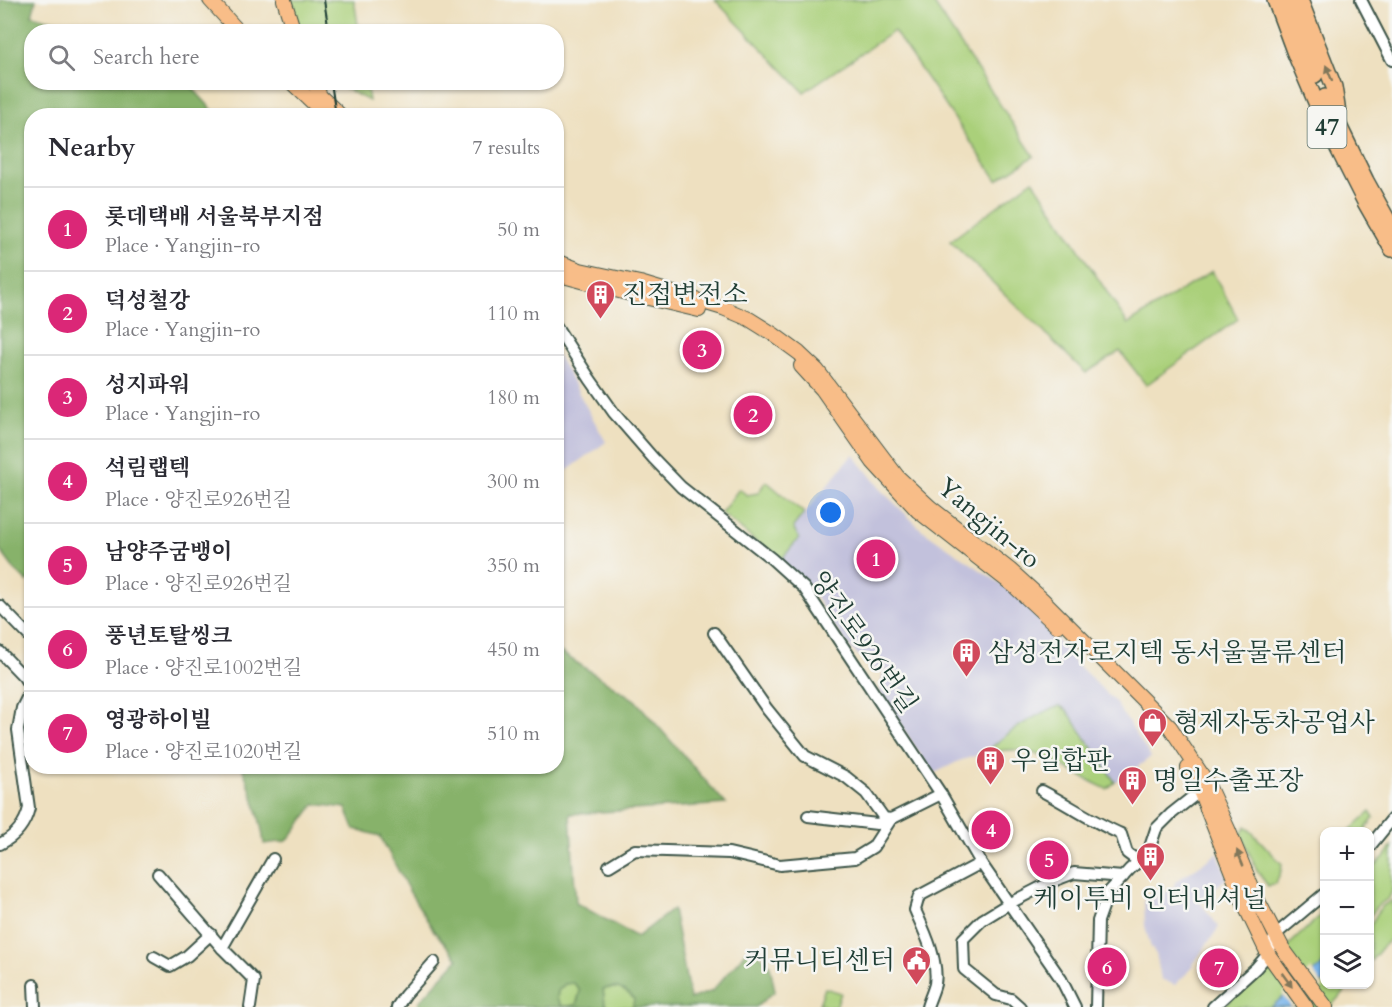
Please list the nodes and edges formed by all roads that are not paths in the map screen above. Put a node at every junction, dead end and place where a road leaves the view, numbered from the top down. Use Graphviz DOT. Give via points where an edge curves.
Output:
graph roads {
  1 [pos="210,0"];
  2 [pos="284,0"];
  3 [pos="292,0"];
  4 [pos="1275,0"];
  5 [pos="1286,0"];
  6 [pos="1300,0"];
  7 [pos="1360,0"];
  8 [pos="232,24"];
  9 [pos="292,24"];
  10 [pos="300,24"];
  11 [pos="1392,60"];
  12 [pos="300,90"];
  13 [pos="307,90"];
  14 [pos="317,90"];
  15 [pos="310,99"];
  16 [pos="319,108"];
  17 [pos="333,108"];
  18 [pos="1341,130"];
  19 [pos="1392,228"];
  20 [pos="1392,249"];
  21 [pos="564,264"];
  22 [pos="564,276"];
  23 [pos="564,338"];
  24 [pos="0,606"];
  25 [pos="24,631"];
  26 [pos="714,633"];
  27 [pos="0,652"];
  28 [pos="24,677"];
  29 [pos="24,704"];
  30 [pos="1200,790"];
  31 [pos="1042,791"];
  32 [pos="940,794"];
  33 [pos="808,816"];
  34 [pos="891,819"];
  35 [pos="1392,819"];
  36 [pos="1374,841"];
  37 [pos="0,844"];
  38 [pos="273,859"];
  39 [pos="1138,861"];
  40 [pos="981,863"];
  41 [pos="609,866"];
  42 [pos="158,874"];
  43 [pos="1123,877"];
  44 [pos="1320,897"];
  45 [pos="1008,904"];
  46 [pos="211,934"];
  47 [pos="1275,934"];
  48 [pos="222,948"];
  49 [pos="1268,954"];
  50 [pos="154,957"];
  51 [pos="434,962"];
  52 [pos="34,985"];
  53 [pos="996,995"];
  54 [pos="35,1007"];
  55 [pos="250,1007"];
  56 [pos="398,1007"];
  57 [pos="927,1007"];
  58 [pos="990,1007"];
  59 [pos="1020,1007"];
  60 [pos="1075,1007"];
  61 [pos="1096,1007"];
  62 [pos="1213,1007"];
  63 [pos="1306,1007"];
  64 [pos="1326,1007"];
  1 -- 8 [label="main road"];
  2 -- 9 [label="main road"];
  3 -- 10 [label="main road"];
  4 -- 20 [label="highway, 47" via="1324,121"];
  5 -- 18 [label="highway, 47"];
  18 -- 6 [label="highway, one-way" via="1334,87"];
  7 -- 11 [label="street"];
  12 -- 15 [label="main road"];
  13 -- 15 [label="main road"];
  14 -- 17 [label="main road"];
  15 -- 16 [label="main road"];
  18 -- 19 [label="highway, 47"];
  47 -- 21 [label="main road, Yangjin-ro, one-way" via="1206,781 1170,727 1043,600 897,476 817,369 773,334 723,308"];
  22 -- 30 [label="main road, Yangjin-ro" via="713,314 777,346 822,389 873,462 918,511 1014,586 1171,741"];
  23 -- 32 [label="street, 양진로926번길" via="614,413 653,458 681,487 804,588"];
  24 -- 25 [label="street"];
  26 -- 34 [label="street" via="805,756 846,777 866,793 884,818"];
  27 -- 28 [label="street"];
  29 -- 37 [label="street" via="18,730 28,808 26,821"];
  30 -- 39 [label="street" via="1156,829 1148,852"];
  30 -- 49 [label="main road, Yangjin-ro"];
  31 -- 39 [label="street" via="1121,834 1126,853"];
  32 -- 34 [label="street"];
  32 -- 40 [label="street, 양진로926번길"];
  33 -- 34 [label="street" via="877,824"];
  34 -- 41 [label="street" via="873,847 855,858 780,865 729,853 635,850"];
  35 -- 36 [label="street"];
  38 -- 48 [label="street"];
  39 -- 43 [label="street"];
  40 -- 45 [label="street, 양진로926번길"];
  40 -- 57 [label="street" via="919,896 915,910 935,962 935,984"];
  42 -- 46 [label="street"];
  43 -- 45 [label="street" via="1074,873"];
  43 -- 61 [label="street" via="1108,893 1098,921"];
  44 -- 47 [label="street"];
  45 -- 53 [label="street" via="982,920 963,939 964,969"];
  45 -- 60 [label="street, 양진로926번길" via="1061,979"];
  46 -- 48 [label="street"];
  46 -- 50 [label="street" via="170,966"];
  47 -- 49 [label="street"];
  47 -- 64 [label="main road, Yangjin-ro"];
  48 -- 55 [label="street" via="254,980"];
  49 -- 62 [label="street"];
  49 -- 63 [label="main road, Yangjin-ro, one-way"];
  51 -- 56 [label="street"];
  52 -- 54 [label="street"];
  53 -- 58 [label="street"];
  53 -- 59 [label="street" via="1011,999"];
}
